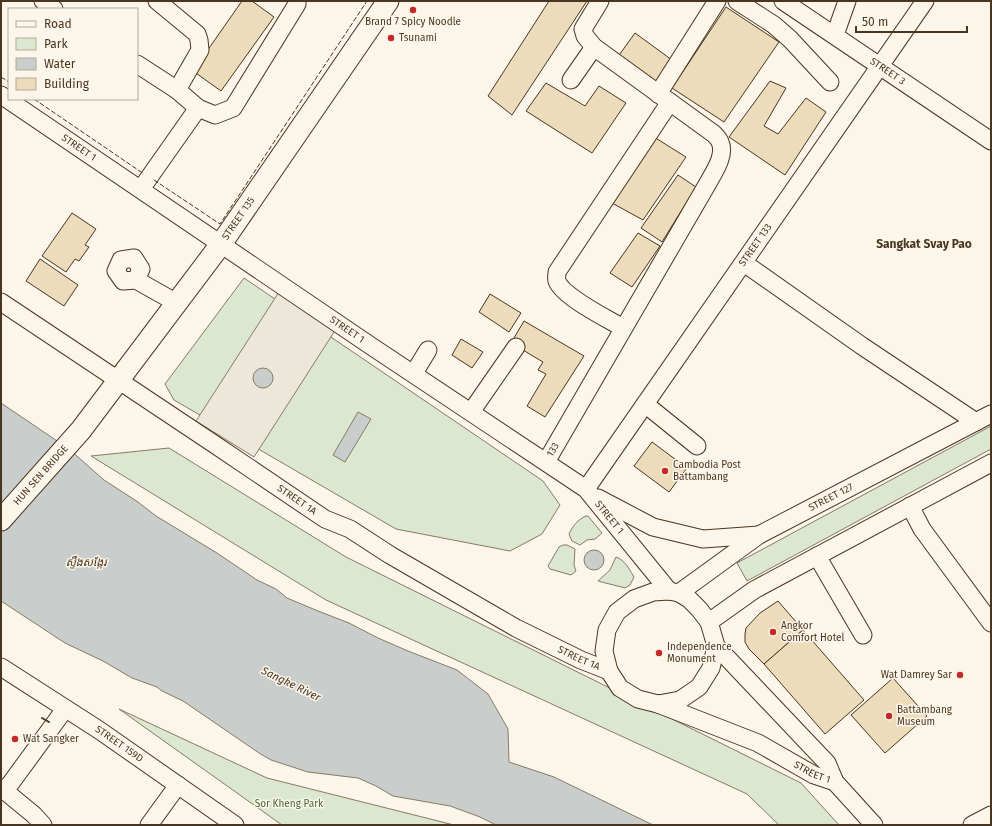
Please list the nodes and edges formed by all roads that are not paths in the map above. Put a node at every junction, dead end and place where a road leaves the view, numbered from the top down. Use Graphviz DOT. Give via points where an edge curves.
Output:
graph roads {
  1 [pos="157,1"];
  2 [pos="297,1"];
  3 [pos="388,1"];
  4 [pos="600,1"];
  5 [pos="717,1"];
  6 [pos="737,1"];
  7 [pos="784,1"];
  8 [pos="847,1"];
  9 [pos="925,1"];
  10 [pos="834,35"];
  11 [pos="594,47"];
  12 [pos="138,65"];
  13 [pos="880,66"];
  14 [pos="571,80"];
  15 [pos="830,82"];
  16 [pos="177,90"];
  17 [pos="664,98"];
  18 [pos="10,100"];
  19 [pos="198,108"];
  20 [pos="991,141"];
  21 [pos="141,189"];
  22 [pos="222,244"];
  23 [pos="744,263"];
  24 [pos="136,280"];
  25 [pos="1,302"];
  26 [pos="176,303"];
  27 [pos="623,328"];
  28 [pos="516,347"];
  29 [pos="428,350"];
  30 [pos="414,373"];
  31 [pos="118,380"];
  32 [pos="645,404"];
  33 [pos="471,412"];
  34 [pos="991,414"];
  35 [pos="976,422"];
  36 [pos="81,430"];
  37 [pos="697,446"];
  38 [pos="546,462"];
  39 [pos="991,463"];
  40 [pos="588,491"];
  41 [pos="910,506"];
  42 [pos="1,520"];
  43 [pos="759,535"];
  44 [pos="817,556"];
  45 [pos="674,592"];
  46 [pos="709,622"];
  47 [pos="991,623"];
  48 [pos="863,634"];
  49 [pos="716,646"];
  50 [pos="1,667"];
  51 [pos="609,671"];
  52 [pos="658,704"];
  53 [pos="65,709"];
  54 [pos="835,782"];
  55 [pos="178,785"];
  56 [pos="3,789"];
  57 [pos="991,815"];
  58 [pos="43,825"];
  59 [pos="149,825"];
  60 [pos="235,825"];
  61 [pos="874,825"];
  62 [pos="972,825"];
  1 -- 16 [label="street" via="197,34 199,40 200,50"];
  2 -- 19 [label="street" via="233,108 215,115"];
  3 -- 22 [label="main road, STREET 135"];
  4 -- 11 [label="street" via="583,29"];
  5 -- 17 [label="street"];
  6 -- 15 [label="street" via="774,25"];
  7 -- 10 [label="street, STREET 3"];
  8 -- 10 [label="street"];
  9 -- 13 [label="street, STREET 133"];
  10 -- 13 [label="street, STREET 3"];
  11 -- 14 [label="street"];
  11 -- 17 [label="street, 133"];
  12 -- 16 [label="street"];
  13 -- 20 [label="street, STREET 3"];
  13 -- 23 [label="street, STREET 133"];
  16 -- 19 [label="street"];
  17 -- 27 [label="street, 133" via="714,134 720,141 722,151 708,183"];
  17 -- 27 [label="street" via="557,272 556,279 565,291"];
  18 -- 21 [label="street, STREET 1"];
  19 -- 21 [label="street"];
  21 -- 22 [label="street, STREET 1"];
  22 -- 26 [label="main road, STREET 135"];
  22 -- 30 [label="street, STREET 1"];
  23 -- 32 [label="street, STREET 133"];
  23 -- 35 [label="street"];
  24 -- 26 [label="street"];
  25 -- 31 [label="street, STREET 1A"];
  26 -- 31 [label="main road, STREET 135"];
  27 -- 38 [label="street, 133"];
  28 -- 33 [label="street"];
  29 -- 30 [label="street"];
  30 -- 33 [label="street, STREET 1"];
  31 -- 36 [label="main road, STREET 135"];
  31 -- 51 [label="street, STREET 1A" via="325,520 350,529 516,628"];
  32 -- 37 [label="street"];
  32 -- 40 [label="street, STREET 133"];
  33 -- 38 [label="street, STREET 1"];
  34 -- 35 [label="street, STREET 127"];
  35 -- 43 [label="street, STREET 127"];
  36 -- 42 [label="main road, HUN SEN BRIDGE"];
  38 -- 40 [label="street, STREET 1"];
  39 -- 41 [label="street"];
  40 -- 43 [label="street" via="653,527 703,539"];
  40 -- 45 [label="street, STREET 1"];
  41 -- 44 [label="street"];
  41 -- 47 [label="street" via="922,529"];
  43 -- 45 [label="street, STREET 127"];
  44 -- 46 [label="street" via="754,590"];
  44 -- 48 [label="street"];
  45 -- 46 [label="street" via="689,599"];
  45 -- 51 [label="street" via="653,592 634,599 617,612 607,630 604,651"];
  46 -- 49 [label="street"];
  49 -- 52 [label="street" via="711,668 699,687 680,700"];
  49 -- 54 [label="street, STREET 1" via="827,763"];
  50 -- 53 [label="street, STREET 159D"];
  51 -- 52 [label="street" via="620,688 638,699"];
  52 -- 54 [label="street, STREET 1" via="758,743 814,775"];
  53 -- 55 [label="street, STREET 159D"];
  53 -- 56 [label="street"];
  54 -- 61 [label="street, STREET 1"];
  55 -- 59 [label="street"];
  55 -- 60 [label="street, STREET 159D"];
  56 -- 58 [label="street"];
  57 -- 62 [label="street"];
}
